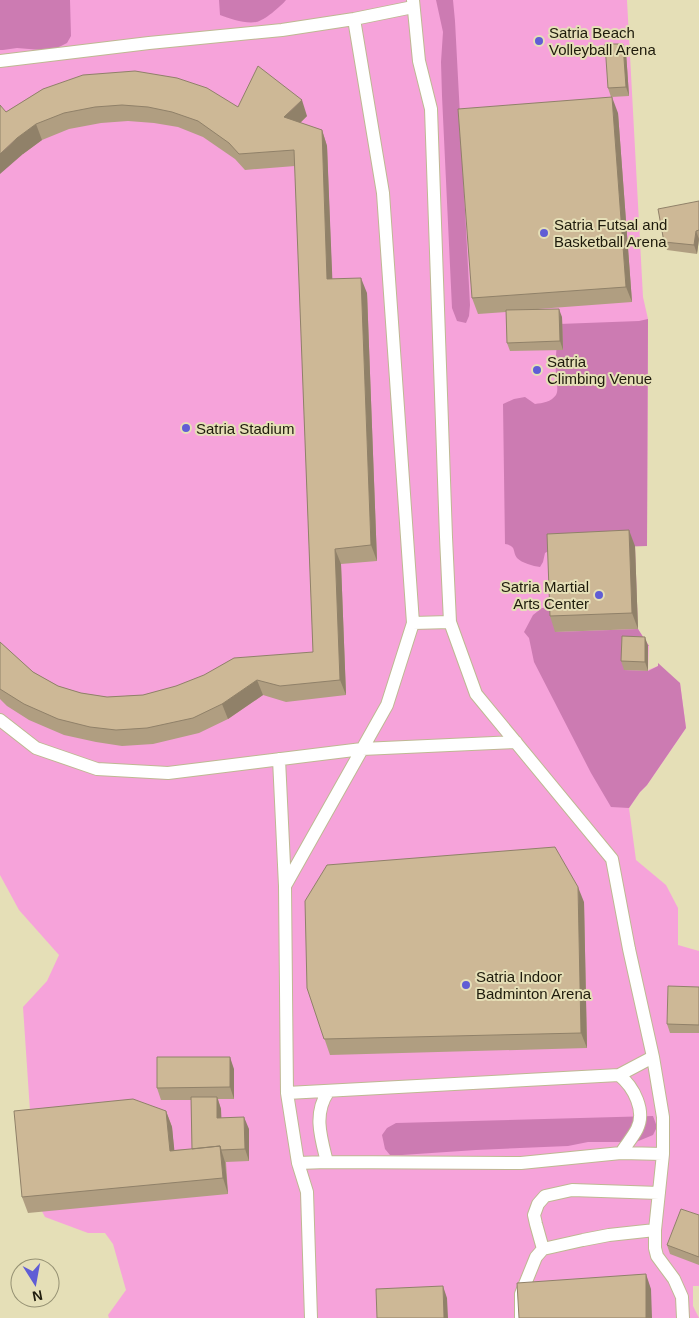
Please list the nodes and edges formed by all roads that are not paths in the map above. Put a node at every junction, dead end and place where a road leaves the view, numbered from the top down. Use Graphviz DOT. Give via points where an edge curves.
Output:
graph roads {
  1 [pos="413,3"];
  2 [pos="354,19"];
  3 [pos="0,61"];
  4 [pos="450,622"];
  5 [pos="413,623"];
  6 [pos="0,720"];
  7 [pos="516,742"];
  8 [pos="362,749"];
  9 [pos="278,759"];
  10 [pos="285,886"];
  11 [pos="653,1057"];
  12 [pos="619,1075"];
  13 [pos="328,1092"];
  14 [pos="287,1093"];
  15 [pos="621,1153"];
  16 [pos="663,1154"];
  17 [pos="327,1162"];
  18 [pos="298,1163"];
  19 [pos="659,1193"];
  20 [pos="655,1230"];
  21 [pos="543,1249"];
  22 [pos="311,1318"];
  23 [pos="521,1318"];
  24 [pos="683,1318"];
  1 -- 2 [label="lane"];
  1 -- 4 [label="lane" via="419,61 431,109"];
  2 -- 3 [label="lane"];
  2 -- 5 [label="lane" via="383,193"];
  4 -- 5 [label="lane"];
  4 -- 7 [label="lane" via="476,694"];
  5 -- 8 [label="lane" via="387,705"];
  6 -- 9 [label="lane" via="36,748 97,769 168,773"];
  7 -- 8 [label="lane"];
  7 -- 11 [label="lane" via="612,859"];
  8 -- 9 [label="lane"];
  8 -- 10 [label="lane"];
  9 -- 10 [label="lane"];
  10 -- 14 [label="lane"];
  11 -- 12 [label="lane"];
  11 -- 16 [label="lane" via="663,1117"];
  12 -- 13 [label="lane"];
  12 -- 15 [label="lane" via="636,1096 640,1111 638,1128"];
  13 -- 14 [label="lane"];
  13 -- 17 [label="lane" via="319,1119"];
  14 -- 18 [label="lane"];
  15 -- 16 [label="lane"];
  15 -- 17 [label="lane" via="521,1162"];
  16 -- 19 [label="lane"];
  17 -- 18 [label="lane"];
  18 -- 22 [label="lane" via="307,1192"];
  19 -- 20 [label="lane"];
  19 -- 21 [label="lane" via="572,1190 545,1196 534,1215"];
  20 -- 21 [label="lane" via="592,1238"];
  20 -- 24 [label="lane" via="657,1256 674,1278 682,1297"];
  21 -- 23 [label="lane" via="536,1257 522,1294"];
}
